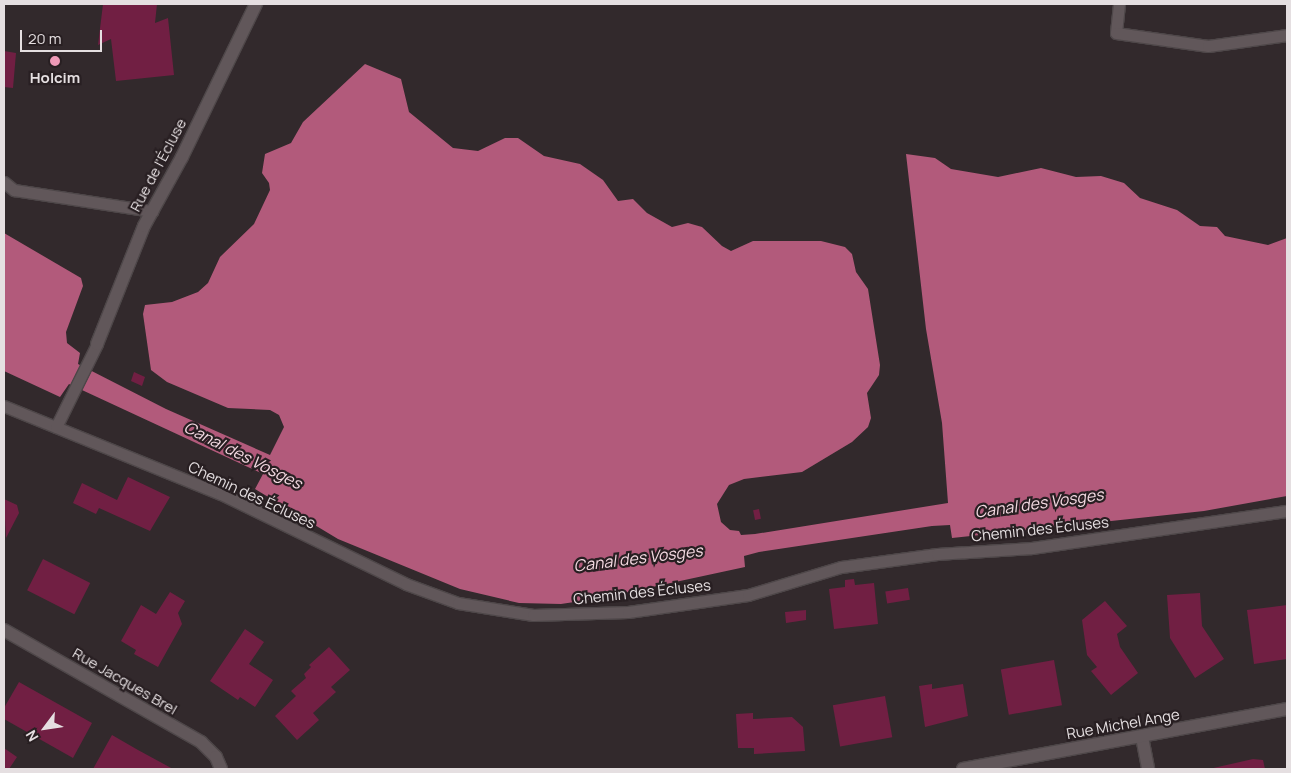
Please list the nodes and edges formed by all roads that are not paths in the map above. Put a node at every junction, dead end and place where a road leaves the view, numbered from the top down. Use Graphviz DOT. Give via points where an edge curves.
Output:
graph roads {
  1 [pos="256,4"];
  2 [pos="1118,4"];
  3 [pos="1287,35"];
  4 [pos="4,182"];
  5 [pos="152,211"];
  6 [pos="96,344"];
  7 [pos="4,406"];
  8 [pos="56,427"];
  9 [pos="1287,512"];
  10 [pos="4,630"];
  11 [pos="1287,709"];
  12 [pos="1142,738"];
  13 [pos="221,769"];
  14 [pos="963,769"];
  15 [pos="1148,769"];
  1 -- 5 [label="street, Rue de l'Écluse" via="182,157"];
  2 -- 3 [label="lane" via="1116,33 1208,46"];
  4 -- 5 [label="lane" via="14,190"];
  5 -- 6 [label="street, Rue de l'Écluse"];
  6 -- 8 [label="lane"];
  7 -- 8 [label="lane, Chemin des Écluses"];
  8 -- 9 [label="lane, Chemin des Écluses" via="221,494 406,584 458,603 533,615 628,612 748,596 841,567 937,554 1032,548"];
  10 -- 13 [label="street, Rue Jacques Brel" via="201,742 216,757"];
  11 -- 12 [label="street, Rue Michel Ange"];
  12 -- 14 [label="street, Rue Michel Ange"];
  12 -- 15 [label="street"];
}
